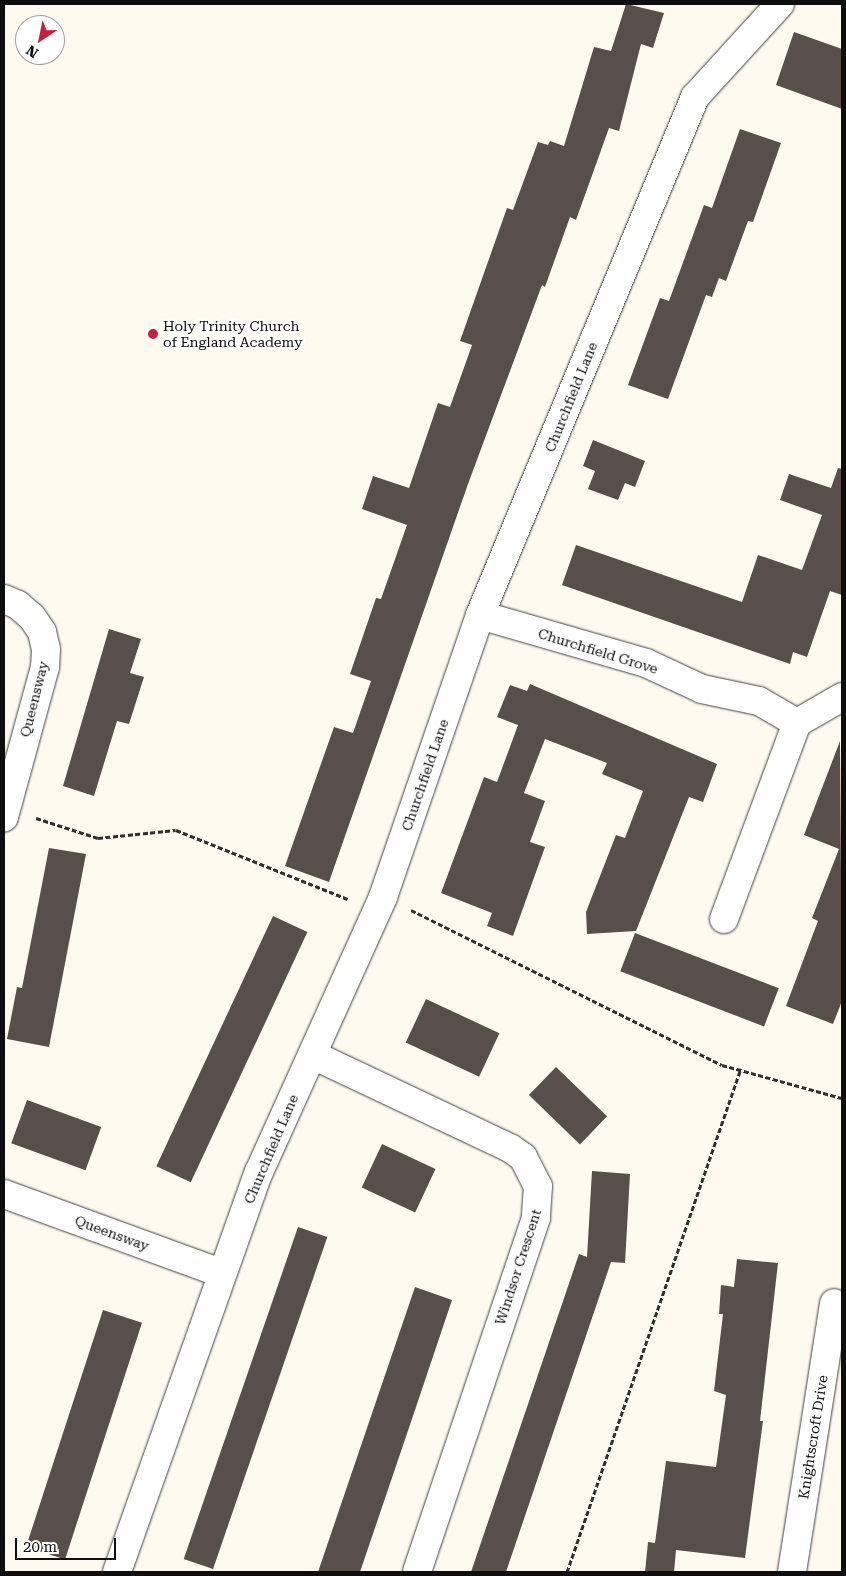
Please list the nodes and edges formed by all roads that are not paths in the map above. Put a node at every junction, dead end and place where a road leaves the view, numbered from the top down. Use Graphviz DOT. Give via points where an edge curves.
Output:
graph roads {
  1 [pos="775,5"];
  2 [pos="4,598"];
  3 [pos="480,615"];
  4 [pos="842,697"];
  5 [pos="797,723"];
  6 [pos="5,812"];
  7 [pos="724,919"];
  8 [pos="312,1055"];
  9 [pos="4,1194"];
  10 [pos="221,1273"];
  11 [pos="834,1303"];
  12 [pos="117,1572"];
  13 [pos="417,1572"];
  14 [pos="792,1572"];
  1 -- 3 [label="street, Churchfield Lane" via="695,97"];
  2 -- 6 [label="street, Queensway" via="32,617 42,632 46,649 45,667"];
  3 -- 5 [label="street, Churchfield Grove" via="646,663 702,689 758,701"];
  3 -- 8 [label="street, Churchfield Lane" via="384,897"];
  4 -- 5 [label="street"];
  5 -- 7 [label="street"];
  8 -- 10 [label="street, Churchfield Lane" via="259,1172"];
  8 -- 13 [label="street, Windsor Crescent" via="510,1148 523,1157 538,1186 536,1218"];
  9 -- 10 [label="street, Queensway"];
  10 -- 12 [label="street, Churchfield Lane"];
  11 -- 14 [label="street, Knightscroft Drive"];
}
